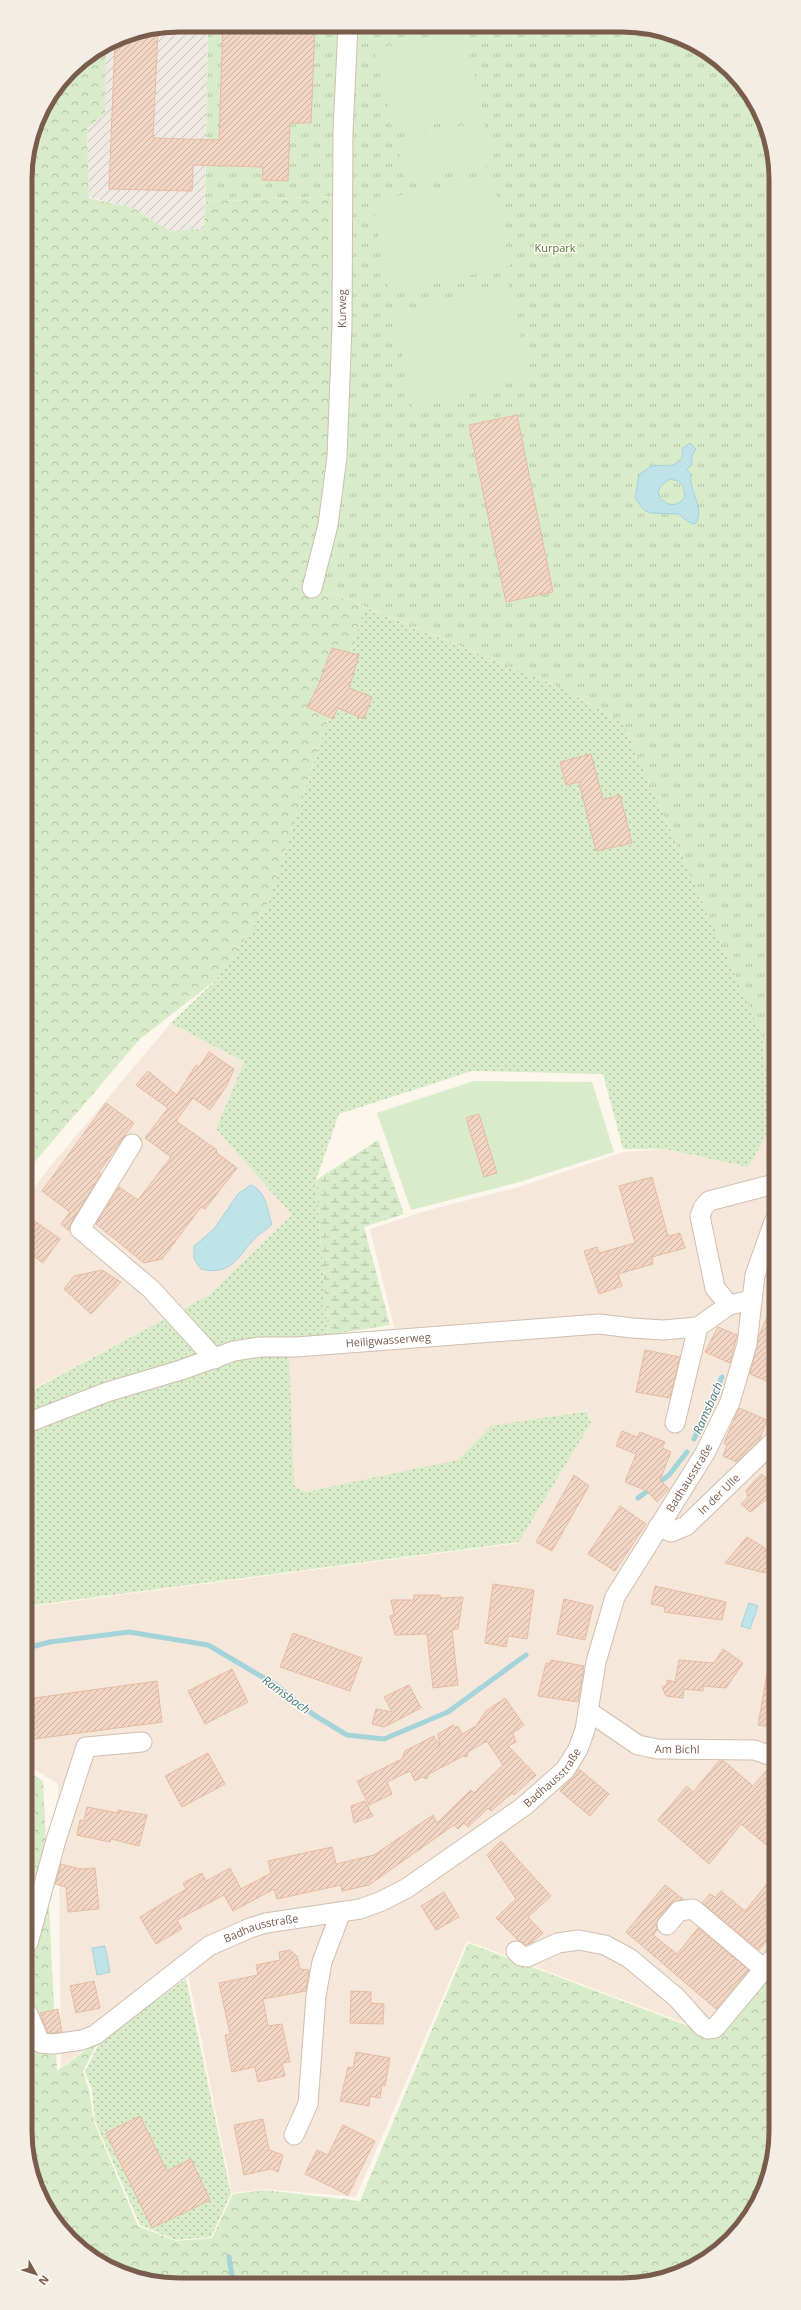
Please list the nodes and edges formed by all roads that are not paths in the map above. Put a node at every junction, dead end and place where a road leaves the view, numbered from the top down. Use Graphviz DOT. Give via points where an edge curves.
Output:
graph roads {
  1 [pos="348,32"];
  2 [pos="312,588"];
  3 [pos="132,1144"];
  4 [pos="769,1185"];
  5 [pos="769,1235"];
  6 [pos="752,1300"];
  7 [pos="729,1305"];
  8 [pos="698,1327"];
  9 [pos="215,1359"];
  10 [pos="32,1421"];
  11 [pos="675,1423"];
  12 [pos="769,1446"];
  13 [pos="658,1527"];
  14 [pos="588,1711"];
  15 [pos="142,1742"];
  16 [pos="769,1754"];
  17 [pos="341,1912"];
  18 [pos="667,1925"];
  19 [pos="32,1928"];
  20 [pos="516,1952"];
  21 [pos="769,1961"];
  22 [pos="769,1963"];
  23 [pos="34,2037"];
  24 [pos="294,2135"];
  1 -- 2 [label="street, Kurweg" via="343,132 342,326 337,457 328,525"];
  3 -- 9 [label="street" via="80,1229 151,1289"];
  4 -- 7 [label="street" via="709,1201 700,1216 715,1288"];
  5 -- 6 [label="street, Badhausstraße" via="758,1265"];
  6 -- 7 [label="street"];
  6 -- 13 [label="street, Badhausstraße" via="747,1344 730,1402 705,1453"];
  7 -- 8 [label="street"];
  8 -- 9 [label="street, Heiligwasserweg" via="663,1330 599,1324 260,1347 234,1351"];
  8 -- 11 [label="street"];
  9 -- 10 [label="street, Heiligwasserweg" via="101,1394"];
  12 -- 13 [label="street, In der Ulle" via="686,1526 671,1532"];
  13 -- 14 [label="street, Badhausstraße" via="615,1596 599,1648"];
  14 -- 16 [label="street, Am Bichl" via="638,1745 657,1749 754,1750"];
  14 -- 17 [label="street, Badhausstraße" via="582,1740 574,1756 559,1777 542,1793 407,1888 370,1906"];
  15 -- 19 [label="street" via="86,1747 56,1840"];
  17 -- 23 [label="street, Badhausstraße" via="281,1920 250,1928 209,1946 95,2036 66,2043"];
  17 -- 24 [label="street" via="322,1962 316,1996 308,2104"];
  18 -- 21 [label="street" via="679,1911 693,1909"];
  20 -- 22 [label="street" via="527,1957 558,1943 579,1940 605,1945 629,1958 677,1998 702,2026 708,2029 715,2028"];
}
